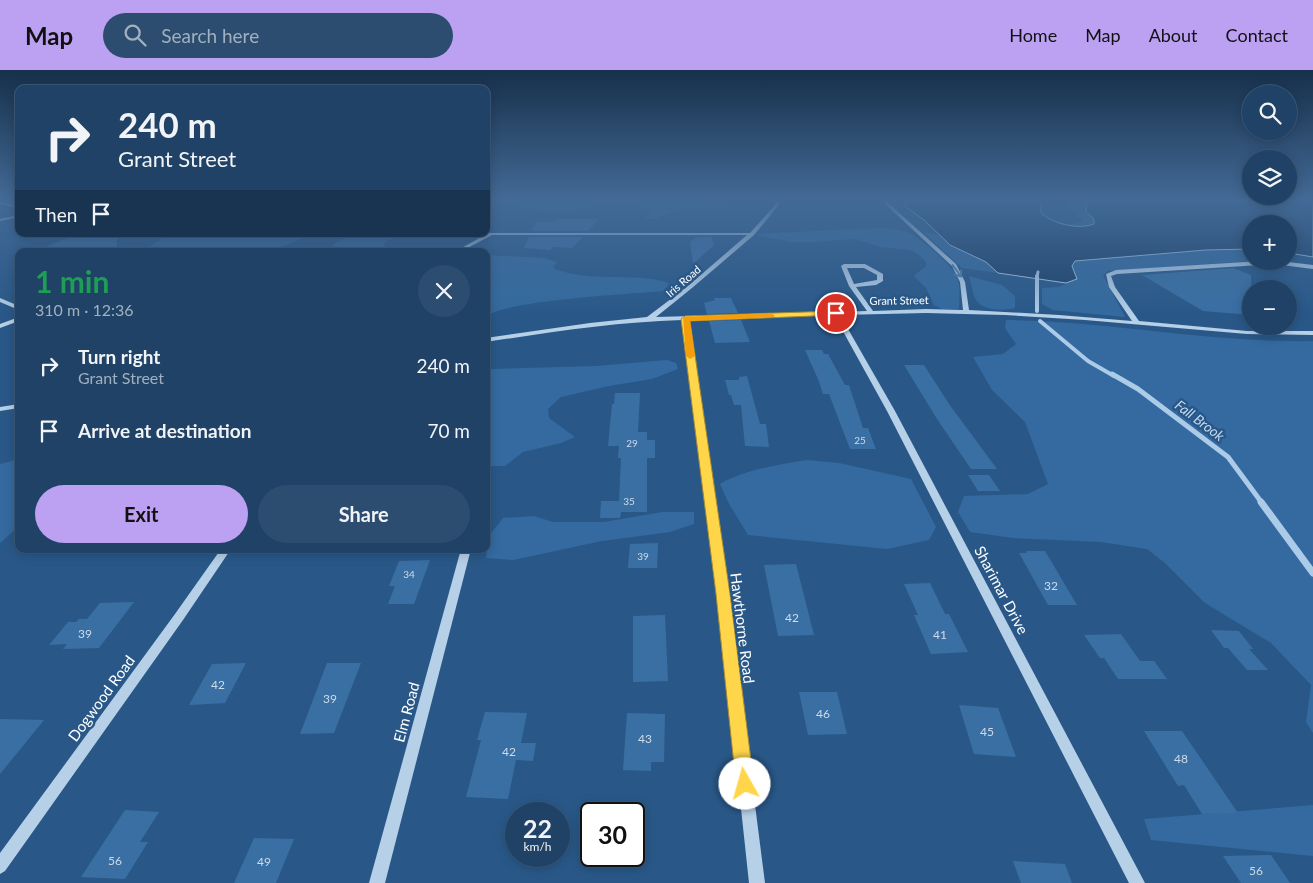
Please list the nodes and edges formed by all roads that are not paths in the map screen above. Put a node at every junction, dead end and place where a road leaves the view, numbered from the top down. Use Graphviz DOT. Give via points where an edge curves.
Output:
graph roads {
  1 [pos="480,239"];
  2 [pos="746,239"];
  3 [pos="925,239"];
  4 [pos="464,248"];
  5 [pos="1313,267"];
  6 [pos="852,286"];
  7 [pos="0,300"];
  8 [pos="15,306"];
  9 [pos="966,311"];
  10 [pos="871,312"];
  11 [pos="836,313"];
  12 [pos="649,319"];
  13 [pos="685,319"];
  14 [pos="15,320"];
  15 [pos="1136,322"];
  16 [pos="0,326"];
  17 [pos="1313,333"];
  18 [pos="490,339"];
  19 [pos="15,407"];
  20 [pos="0,409"];
  21 [pos="223,553"];
  22 [pos="465,553"];
  23 [pos="0,866"];
  24 [pos="377,883"];
  25 [pos="757,883"];
  26 [pos="1137,883"];
  1 -- 4 [label="street"];
  2 -- 12 [label="street, Iris Road" via="667,308"];
  3 -- 9 [label="street, one-way" via="961,275 965,285"];
  5 -- 15 [label="street" via="1274,262 1108,275 1112,287"];
  6 -- 6 [label="street" via="844,266 865,266 880,274 880,281 876,283"];
  6 -- 10 [label="street"];
  7 -- 8 [label="street"];
  9 -- 10 [label="street, Grant Street"];
  9 -- 15 [label="street, Grant Street"];
  10 -- 11 [label="street, Grant Street"];
  11 -- 13 [label="street, Grant Street"];
  11 -- 26 [label="street, Sharimar Drive" via="891,411"];
  12 -- 13 [label="street, Grant Street"];
  12 -- 18 [label="street, Grant Street" via="590,324"];
  13 -- 25 [label="street, Hawthorne Road" via="723,594"];
  14 -- 16 [label="street"];
  15 -- 17 [label="street, Grant Street" via="1261,334"];
  19 -- 20 [label="street"];
  21 -- 23 [label="street, Dogwood Road"];
  22 -- 24 [label="street, Elm Road"];
}
